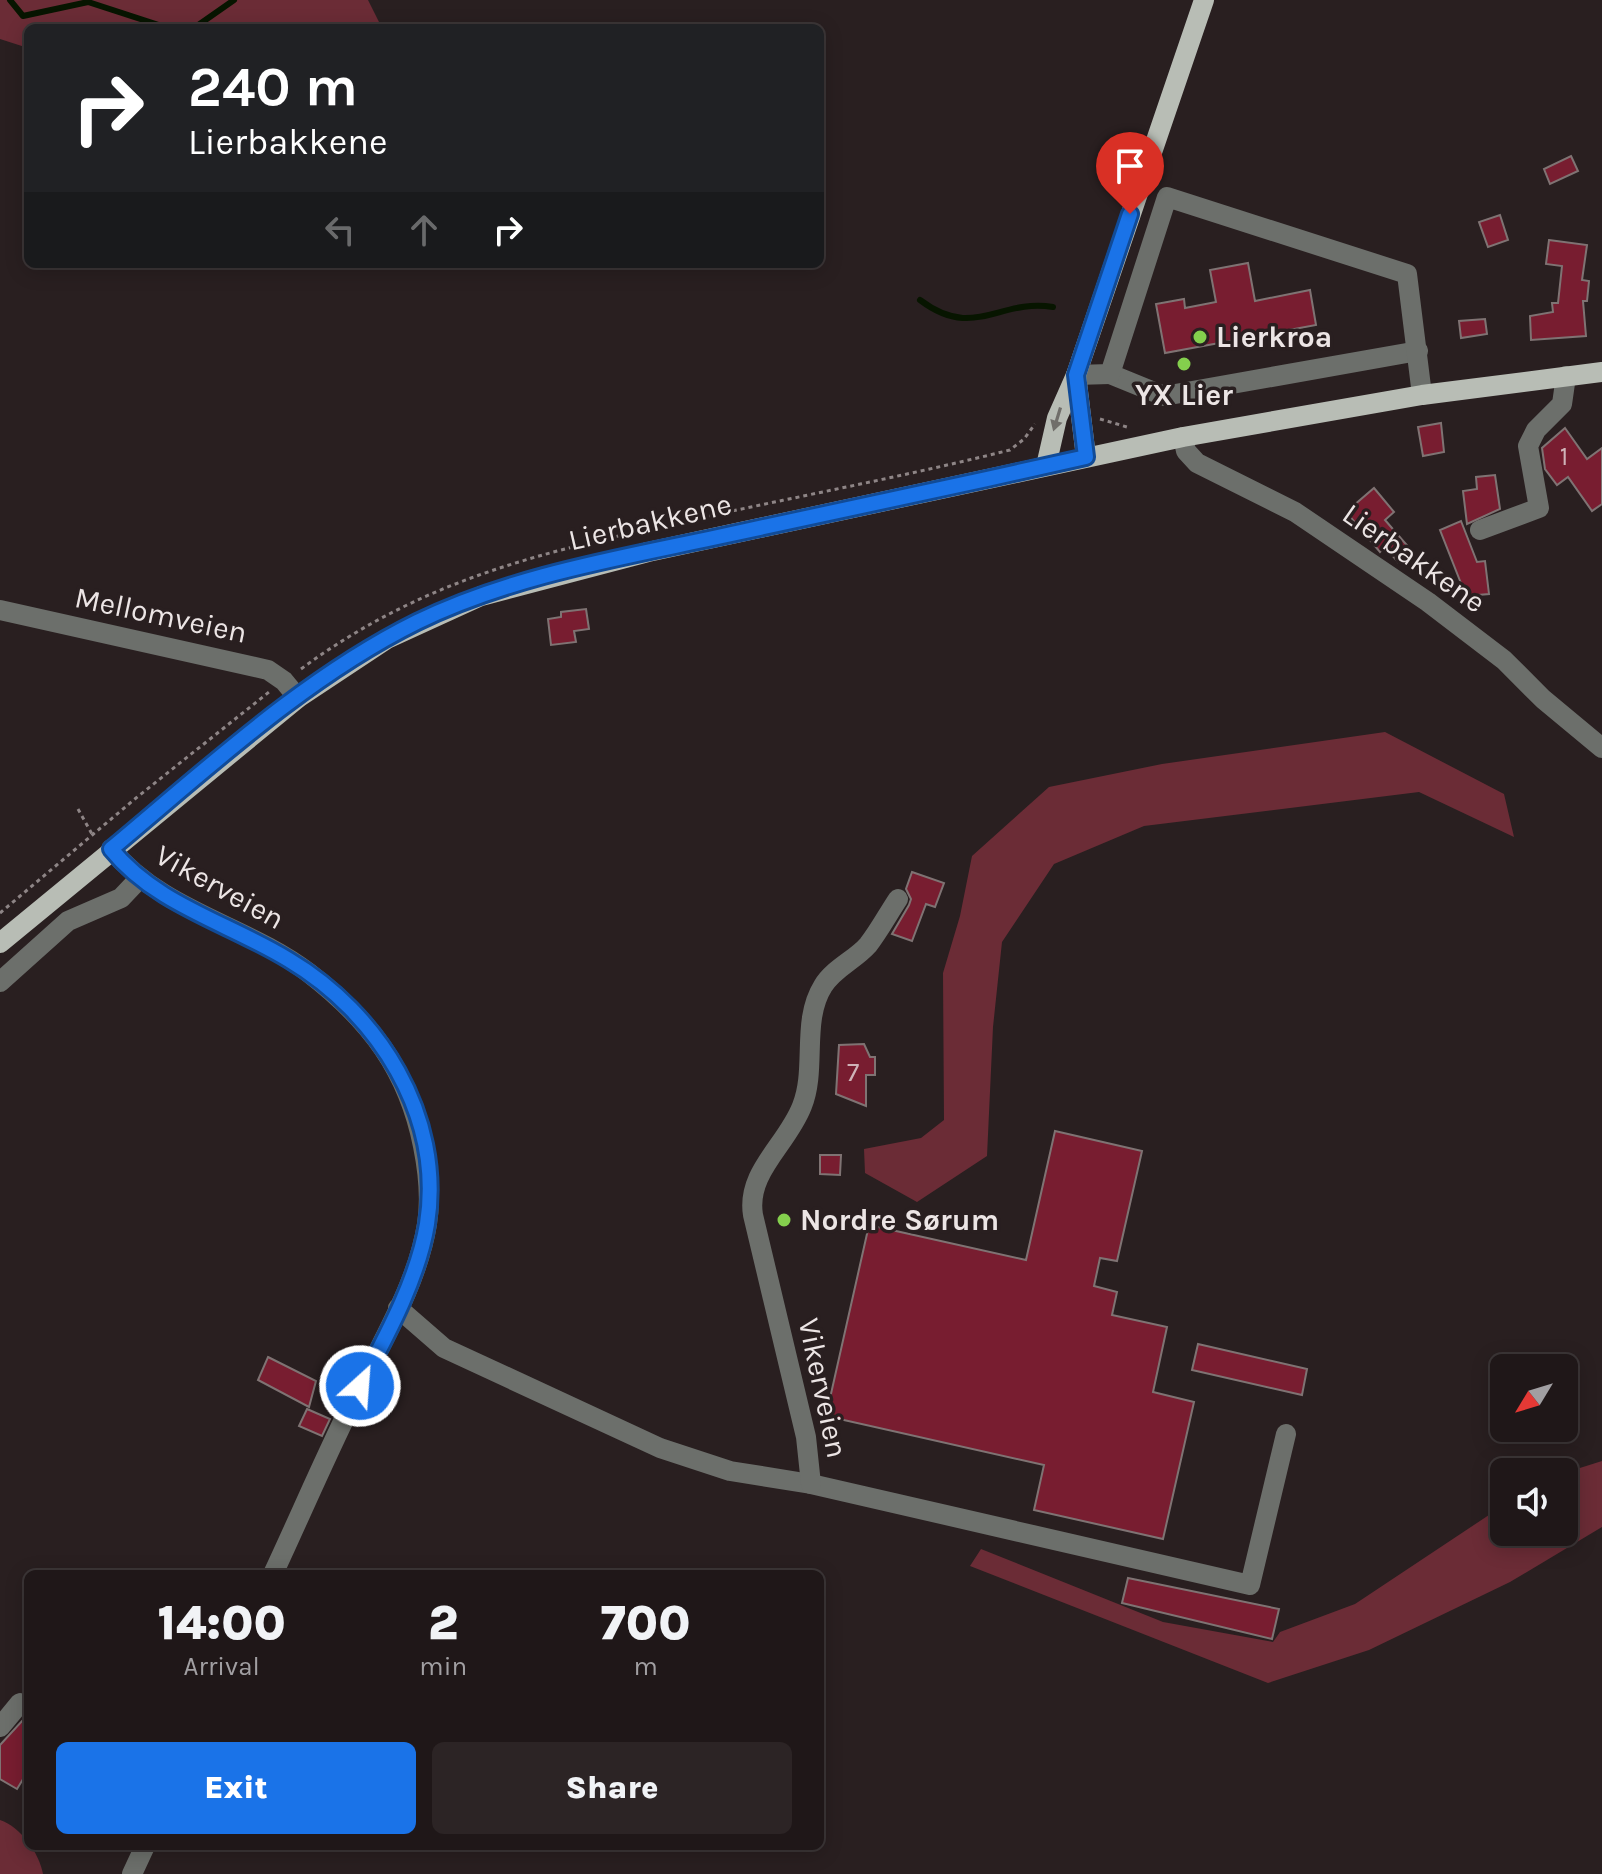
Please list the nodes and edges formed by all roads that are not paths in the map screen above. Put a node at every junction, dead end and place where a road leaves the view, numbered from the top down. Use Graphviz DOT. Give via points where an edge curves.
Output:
graph roads {
  1 [pos="1204,0"];
  2 [pos="1418,351"];
  3 [pos="1602,372"];
  4 [pos="1110,374"];
  5 [pos="1076,375"];
  6 [pos="1566,376"];
  7 [pos="1422,395"];
  8 [pos="1183,437"];
  9 [pos="1086,457"];
  10 [pos="1046,466"];
  11 [pos="1480,530"];
  12 [pos="0,610"];
  13 [pos="298,698"];
  14 [pos="1602,748"];
  15 [pos="111,849"];
  16 [pos="139,879"];
  17 [pos="898,899"];
  18 [pos="0,943"];
  19 [pos="0,982"];
  20 [pos="398,1308"];
  21 [pos="1286,1434"];
  22 [pos="811,1484"];
  23 [pos="275,1570"];
  24 [pos="24,1706"];
  25 [pos="0,1727"];
  26 [pos="143,1850"];
  27 [pos="132,1874"];
  1 -- 5 [label="main road"];
  2 -- 4 [label="street" via="1164,396"];
  2 -- 4 [label="street" via="1407,274 1167,197"];
  2 -- 7 [label="street"];
  3 -- 6 [label="main road, Lierbakkene"];
  4 -- 5 [label="street"];
  5 -- 9 [label="main road"];
  5 -- 10 [label="main road, one-way" via="1057,418"];
  6 -- 7 [label="main road, Lierbakkene"];
  6 -- 11 [label="street" via="1562,404 1528,446 1539,508"];
  7 -- 8 [label="main road, Lierbakkene"];
  8 -- 9 [label="main road, Lierbakkene"];
  8 -- 14 [label="street, Lierbakkene" via="1197,463 1295,512 1459,624"];
  9 -- 10 [label="main road, Lierbakkene"];
  10 -- 13 [label="main road, Lierbakkene" via="621,558 481,596 387,639"];
  12 -- 13 [label="street, Mellomveien" via="268,670"];
  13 -- 15 [label="main road, Lierbakkene"];
  15 -- 16 [label="street, Vikerveien"];
  15 -- 18 [label="main road, Lierbakkene"];
  16 -- 19 [label="street" via="121,898 68,921"];
  16 -- 20 [label="street, Vikerveien" via="306,970 367,1024 394,1061 419,1123 429,1207 424,1237"];
  17 -- 22 [label="street, Vikerveien" via="866,948 833,974 819,993 802,1107 752,1189 753,1215 806,1437"];
  20 -- 22 [label="street, Vikerveien" via="444,1348 660,1448 730,1471"];
  20 -- 23 [label="street, Vikerveien"];
  21 -- 22 [label="street" via="1250,1585"];
  24 -- 25 [label="street" via="20,1703"];
  26 -- 27 [label="street"];
}
